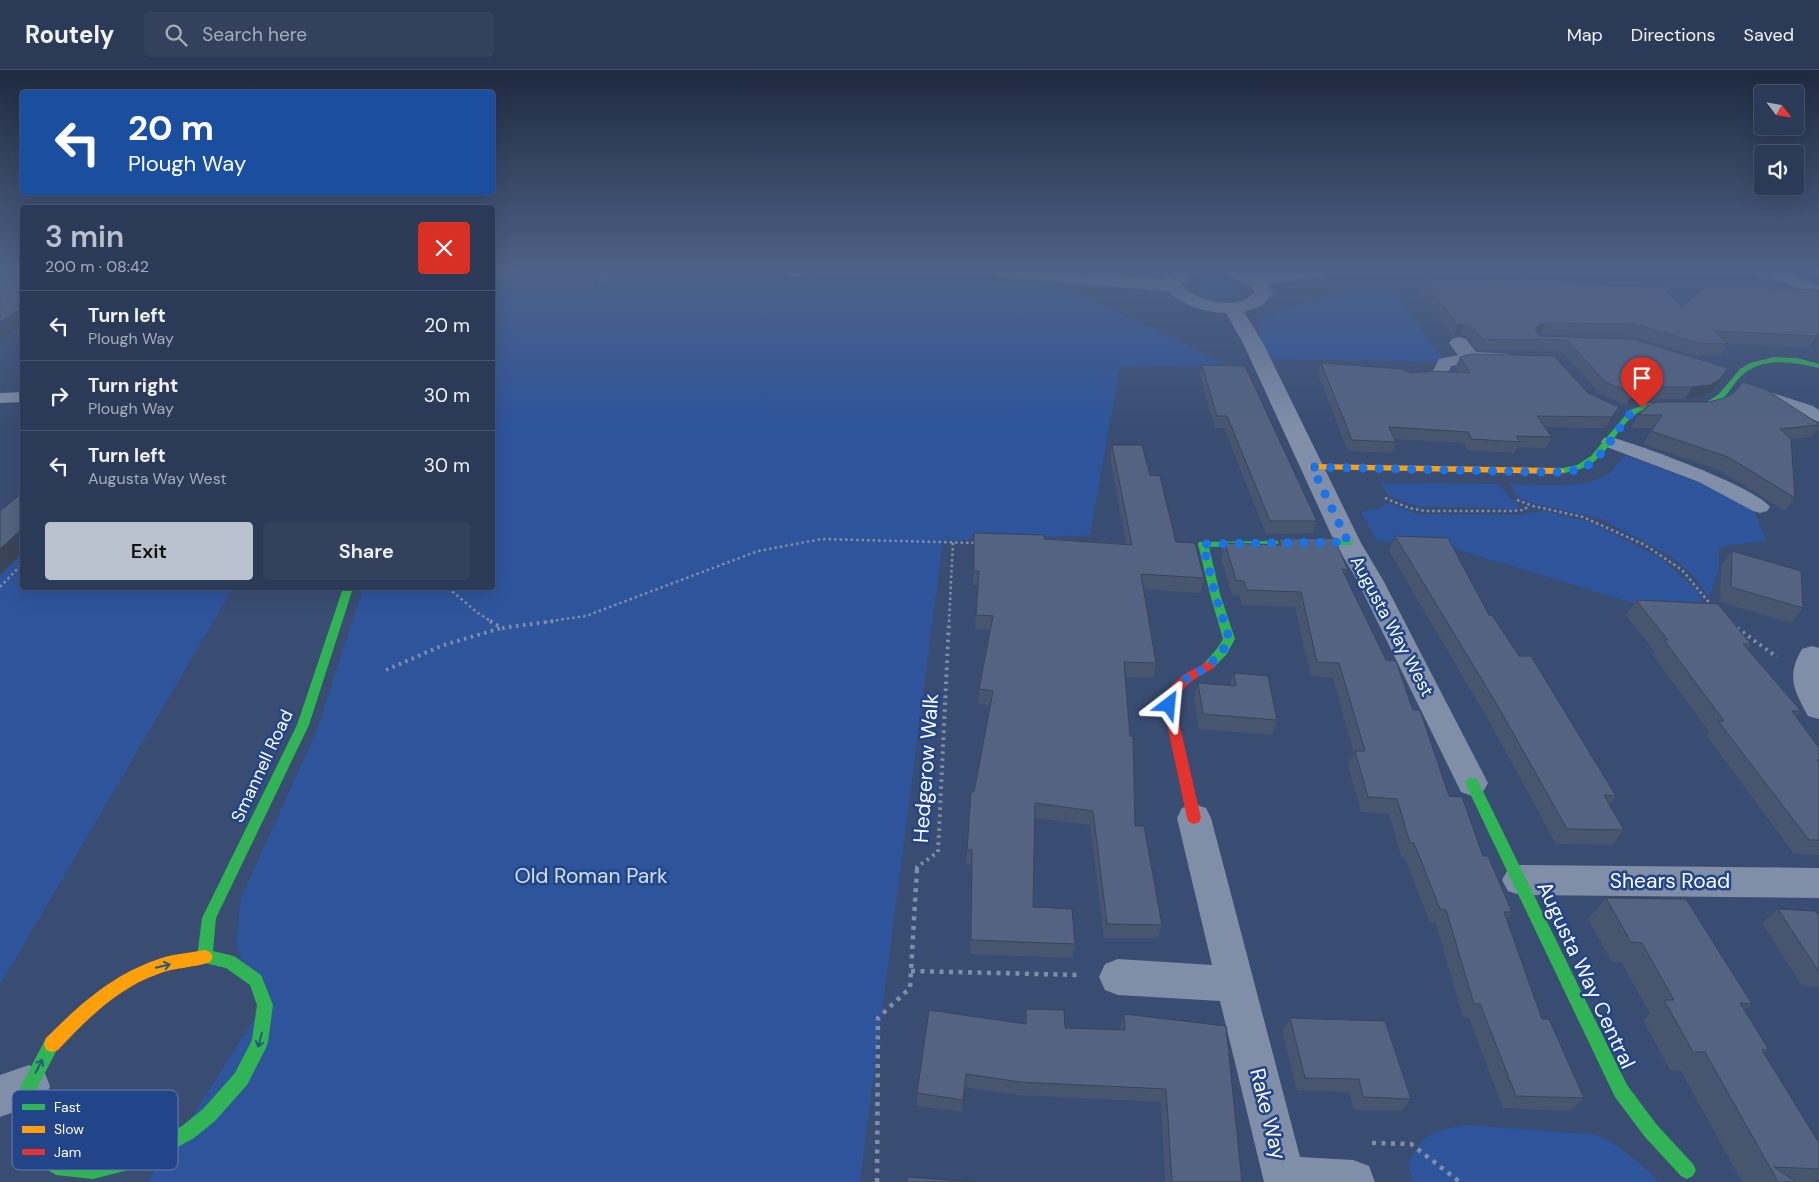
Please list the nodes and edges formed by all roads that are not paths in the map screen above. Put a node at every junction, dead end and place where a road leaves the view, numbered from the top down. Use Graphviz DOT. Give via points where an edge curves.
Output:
graph roads {
  1 [pos="1242,324"];
  2 [pos="1464,350"];
  3 [pos="1518,359"];
  4 [pos="1819,366"];
  5 [pos="1406,377"];
  6 [pos="1728,378"];
  7 [pos="1819,417"];
  8 [pos="1610,442"];
  9 [pos="1312,467"];
  10 [pos="1760,507"];
  11 [pos="1348,542"];
  12 [pos="347,590"];
  13 [pos="1809,667"];
  14 [pos="1819,708"];
  15 [pos="1472,783"];
  16 [pos="1197,831"];
  17 [pos="1520,880"];
  18 [pos="1819,883"];
  19 [pos="205,957"];
  20 [pos="1104,976"];
  21 [pos="1236,984"];
  22 [pos="15,1090"];
  23 [pos="178,1138"];
  24 [pos="116,1170"];
  25 [pos="1687,1170"];
  26 [pos="112,1176"];
  27 [pos="1353,1182"];
  1 -- 9 [label="street, Augusta Way West"];
  2 -- 3 [label="street"];
  2 -- 5 [label="lane" via="1445,362 1439,376"];
  4 -- 6 [label="street" via="1763,360"];
  6 -- 7 [label="lane"];
  6 -- 8 [label="street" via="1718,400 1710,404 1652,406 1620,413"];
  8 -- 9 [label="street" via="1585,467 1560,472"];
  8 -- 10 [label="lane" via="1691,471 1731,489"];
  9 -- 11 [label="street, Augusta Way West"];
  11 -- 15 [label="street, Augusta Way West"];
  11 -- 16 [label="street" via="1194,544 1229,638 1222,652 1206,668 1176,688 1169,705"];
  12 -- 19 [label="street, Smannell Road" via="302,725 209,918"];
  13 -- 14 [label="street" via="1812,695"];
  15 -- 17 [label="street, Augusta Way Central"];
  16 -- 21 [label="street, Rake Way"];
  17 -- 18 [label="street, Shears Road"];
  17 -- 25 [label="street, Augusta Way Central" via="1621,1091"];
  22 -- 19 [label="street, one-way" via="79,1015 118,986 157,967"];
  19 -- 23 [label="street, one-way" via="229,962 256,980 265,1006 260,1042 241,1079 209,1115"];
  20 -- 21 [label="street"];
  21 -- 27 [label="street, Rake Way" via="1284,1178"];
  24 -- 26 [label="street"];
}
